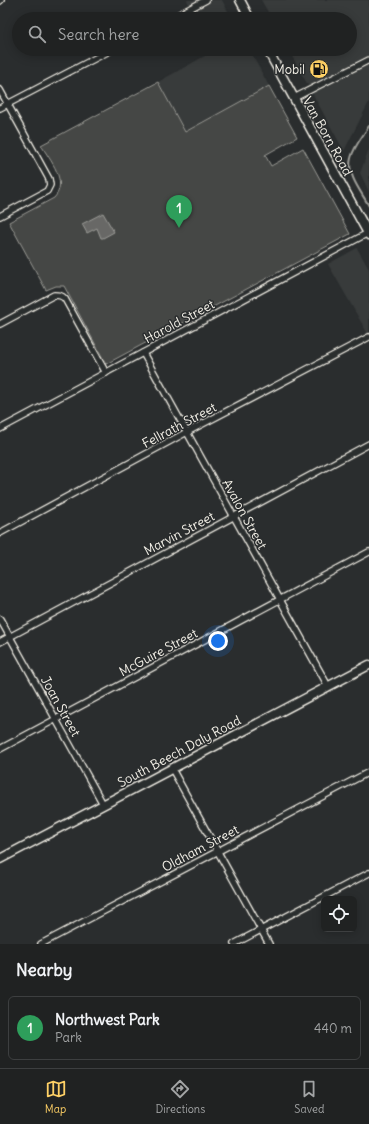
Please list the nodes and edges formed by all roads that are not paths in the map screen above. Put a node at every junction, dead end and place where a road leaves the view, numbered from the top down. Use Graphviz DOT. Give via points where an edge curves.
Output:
graph roads {
  1 [pos="206,0"];
  2 [pos="240,0"];
  3 [pos="183,12"];
  4 [pos="246,12"];
  5 [pos="100,56"];
  6 [pos="271,56"];
  7 [pos="369,60"];
  8 [pos="0,90"];
  9 [pos="294,98"];
  10 [pos="8,104"];
  11 [pos="0,108"];
  12 [pos="0,216"];
  13 [pos="368,234"];
  14 [pos="0,324"];
  15 [pos="369,337"];
  16 [pos="143,353"];
  17 [pos="106,373"];
  18 [pos="0,429"];
  19 [pos="187,432"];
  20 [pos="369,444"];
  21 [pos="234,516"];
  22 [pos="0,533"];
  23 [pos="369,552"];
  24 [pos="280,599"];
  25 [pos="0,619"];
  26 [pos="10,636"];
  27 [pos="0,642"];
  28 [pos="369,664"];
  29 [pos="328,686"];
  30 [pos="56,719"];
  31 [pos="0,749"];
  32 [pos="172,768"];
  33 [pos="369,772"];
  34 [pos="103,804"];
  35 [pos="218,852"];
  36 [pos="0,859"];
  37 [pos="369,873"];
  38 [pos="261,930"];
  39 [pos="41,944"];
  40 [pos="234,944"];
  41 [pos="269,944"];
  1 -- 3 [label="street"];
  2 -- 4 [label="street"];
  5 -- 10 [label="street"];
  6 -- 9 [label="street, Van Born Road"];
  7 -- 9 [label="street"];
  8 -- 10 [label="street"];
  9 -- 13 [label="street, Van Born Road"];
  10 -- 11 [label="street"];
  10 -- 12 [label="street" via="49,179 50,187"];
  13 -- 16 [label="street, Harold Street"];
  14 -- 17 [label="street" via="58,295 65,299"];
  15 -- 19 [label="street, Fellrath Street"];
  16 -- 17 [label="street, Harold Street"];
  16 -- 19 [label="street, Avalon Street"];
  17 -- 18 [label="street, Harold Street"];
  19 -- 21 [label="street, Avalon Street"];
  19 -- 22 [label="street, Fellrath Street"];
  20 -- 21 [label="street, Marvin Street"];
  21 -- 24 [label="street, Avalon Street"];
  21 -- 26 [label="street, Marvin Street"];
  23 -- 24 [label="street, McGuire Street"];
  24 -- 29 [label="street, Avalon Street"];
  24 -- 30 [label="street, McGuire Street"];
  25 -- 26 [label="street, Joan Street"];
  26 -- 27 [label="street, Marvin Street"];
  26 -- 30 [label="street, Joan Street"];
  28 -- 29 [label="street, South Beech Daly Road"];
  29 -- 32 [label="street, South Beech Daly Road"];
  30 -- 31 [label="street, McGuire Street"];
  30 -- 34 [label="street, Joan Street"];
  32 -- 34 [label="street, South Beech Daly Road"];
  32 -- 35 [label="street"];
  33 -- 35 [label="street, Oldham Street"];
  34 -- 36 [label="street, South Beech Daly Road"];
  35 -- 38 [label="street"];
  35 -- 39 [label="street, Oldham Street"];
  37 -- 38 [label="street"];
  38 -- 40 [label="street"];
  38 -- 41 [label="street"];
}
